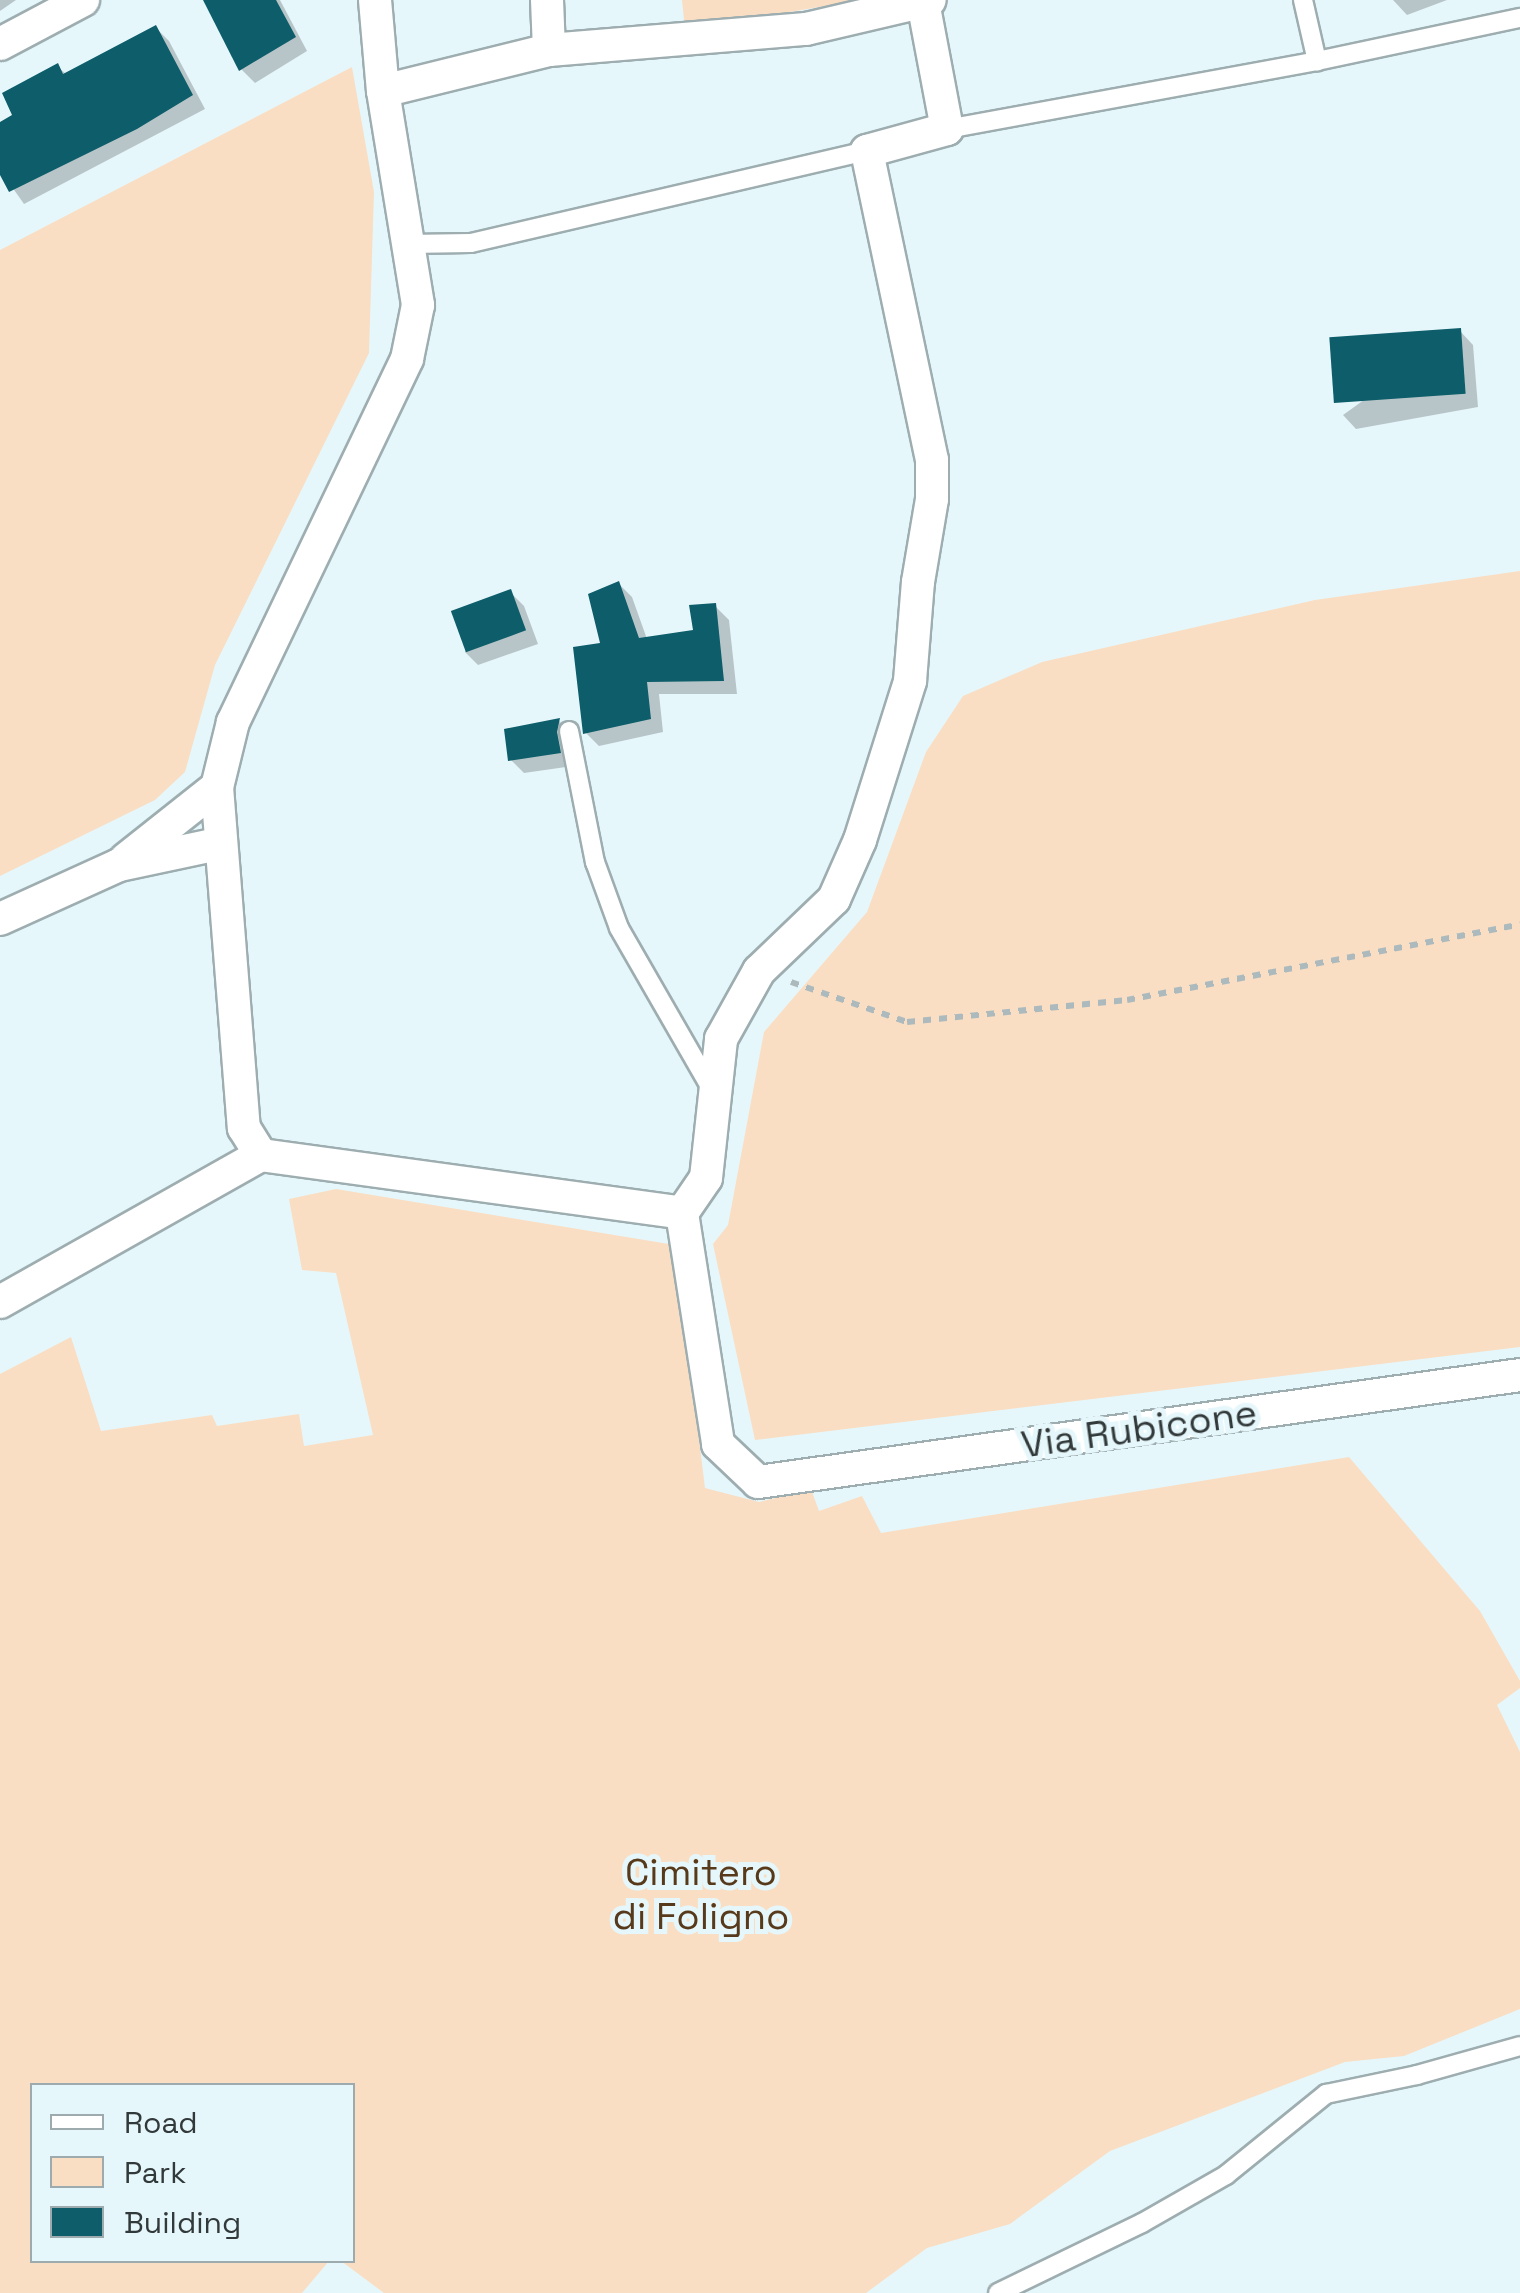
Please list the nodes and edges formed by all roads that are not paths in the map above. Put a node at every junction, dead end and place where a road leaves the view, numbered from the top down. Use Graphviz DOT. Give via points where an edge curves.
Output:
graph roads {
  1 [pos="83,0"];
  2 [pos="375,0"];
  3 [pos="547,0"];
  4 [pos="1304,0"];
  5 [pos="926,1"];
  6 [pos="1520,18"];
  7 [pos="0,44"];
  8 [pos="549,50"];
  9 [pos="1317,61"];
  10 [pos="383,90"];
  11 [pos="947,129"];
  12 [pos="867,151"];
  13 [pos="408,244"];
  14 [pos="569,731"];
  15 [pos="217,787"];
  16 [pos="218,844"];
  17 [pos="119,865"];
  18 [pos="0,919"];
  19 [pos="716,1097"];
  20 [pos="261,1155"];
  21 [pos="682,1213"];
  22 [pos="0,1302"];
  23 [pos="1520,1375"];
  24 [pos="1520,2046"];
  25 [pos="998,2293"];
  1 -- 7 [label="street"];
  2 -- 10 [label="street"];
  3 -- 8 [label="street"];
  4 -- 9 [label="lane"];
  5 -- 8 [label="street" via="806,29"];
  5 -- 11 [label="street"];
  6 -- 9 [label="lane"];
  8 -- 10 [label="street"];
  9 -- 11 [label="lane"];
  10 -- 13 [label="street"];
  11 -- 12 [label="street"];
  12 -- 13 [label="lane" via="471,243"];
  12 -- 19 [label="street" via="932,460 910,681 860,840 834,898 759,971 721,1039"];
  13 -- 15 [label="street" via="418,306 407,359 233,722"];
  14 -- 19 [label="lane" via="595,862 618,928"];
  15 -- 16 [label="street"];
  15 -- 17 [label="street"];
  16 -- 17 [label="street"];
  16 -- 20 [label="street" via="244,1128"];
  17 -- 18 [label="street"];
  19 -- 21 [label="street" via="706,1178"];
  20 -- 21 [label="street"];
  20 -- 22 [label="street"];
  21 -- 23 [label="street, Via Rubicone" via="718,1444 758,1482"];
  24 -- 25 [label="lane" via="1326,2094 1226,2175"];
}
